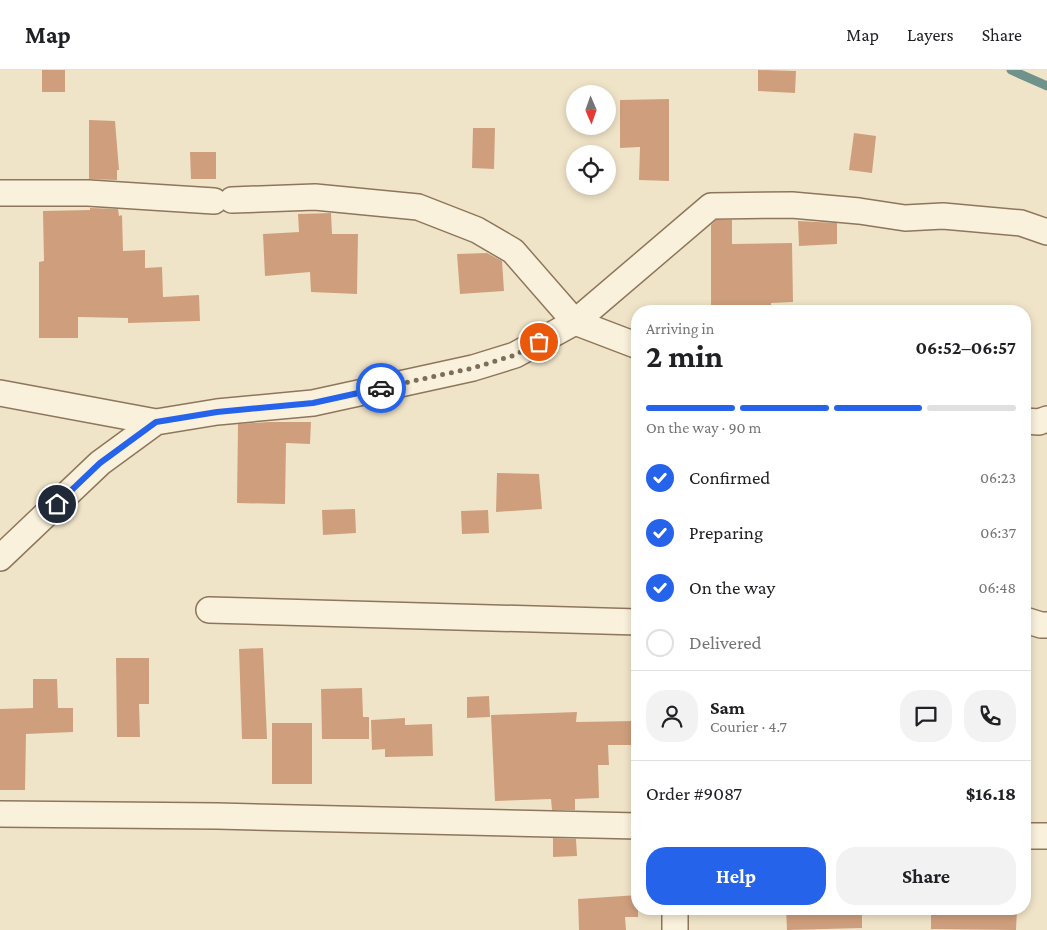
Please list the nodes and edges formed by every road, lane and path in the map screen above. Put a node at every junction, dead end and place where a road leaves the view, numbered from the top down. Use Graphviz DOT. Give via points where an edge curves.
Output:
graph roads {
  1 [pos="0,193"];
  2 [pos="1047,232"];
  3 [pos="576,322"];
  4 [pos="631,343"];
  5 [pos="0,393"];
  6 [pos="1047,419"];
  7 [pos="1031,421"];
  8 [pos="156,422"];
  9 [pos="0,558"];
  10 [pos="209,610"];
  11 [pos="631,622"];
  12 [pos="1031,622"];
  13 [pos="1047,625"];
  14 [pos="0,814"];
  15 [pos="631,826"];
  16 [pos="1031,836"];
  17 [pos="1047,836"];
  18 [pos="675,915"];
  19 [pos="675,930"];
  1 -- 3 [label="street" via="223,201 315,197 418,207 477,230 512,251"];
  2 -- 3 [label="street" via="1021,223 953,217 905,218 792,205 712,206"];
  3 -- 4 [label="street"];
  3 -- 8 [label="street" via="515,355 473,368 313,403 217,412"];
  5 -- 8 [label="street"];
  6 -- 7 [label="street"];
  8 -- 9 [label="street" via="100,463"];
  10 -- 11 [label="street"];
  12 -- 13 [label="street"];
  14 -- 15 [label="street"];
  16 -- 17 [label="street"];
  18 -- 19 [label="street"];
}
